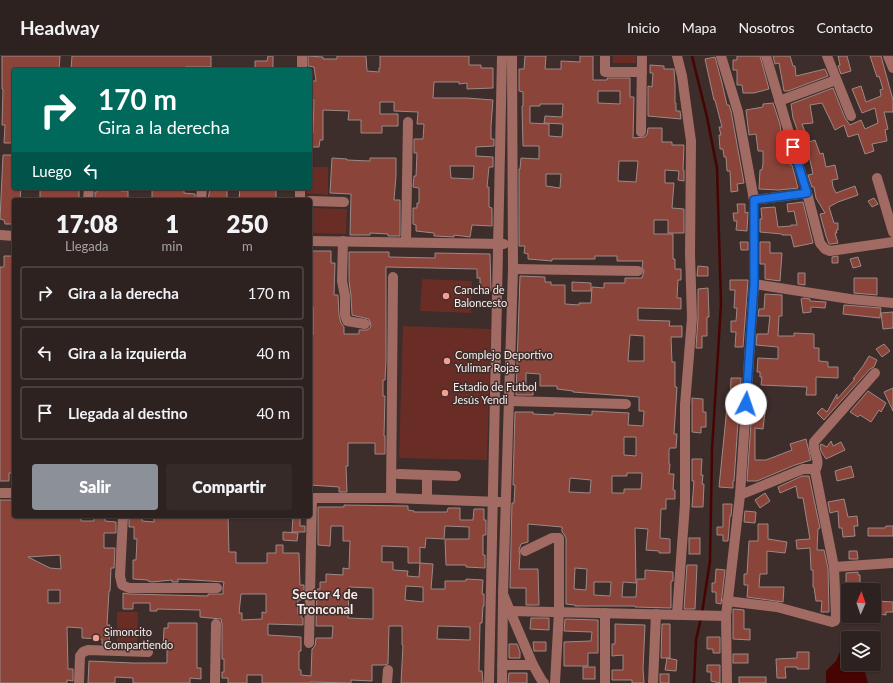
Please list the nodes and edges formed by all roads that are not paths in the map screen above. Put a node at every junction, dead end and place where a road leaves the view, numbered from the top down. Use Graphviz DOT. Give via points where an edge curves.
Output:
graph roads {
  1 [pos="302,56"];
  2 [pos="502,56"];
  3 [pos="512,56"];
  4 [pos="605,56"];
  5 [pos="642,56"];
  6 [pos="678,56"];
  7 [pos="721,56"];
  8 [pos="766,56"];
  9 [pos="827,56"];
  10 [pos="888,56"];
  11 [pos="302,68"];
  12 [pos="893,68"];
  13 [pos="642,72"];
  14 [pos="836,80"];
  15 [pos="779,101"];
  16 [pos="851,116"];
  17 [pos="408,122"];
  18 [pos="641,132"];
  19 [pos="877,178"];
  20 [pos="807,193"];
  21 [pos="754,200"];
  22 [pos="312,201"];
  23 [pos="344,202"];
  24 [pos="893,232"];
  25 [pos="0,235"];
  26 [pos="12,236"];
  27 [pos="312,241"];
  28 [pos="343,242"];
  29 [pos="406,242"];
  30 [pos="893,242"];
  31 [pos="499,244"];
  32 [pos="512,244"];
  33 [pos="513,269"];
  34 [pos="638,271"];
  35 [pos="393,277"];
  36 [pos="754,284"];
  37 [pos="893,304"];
  38 [pos="365,324"];
  39 [pos="875,373"];
  40 [pos="509,401"];
  41 [pos="626,404"];
  42 [pos="815,472"];
  43 [pos="399,474"];
  44 [pos="427,475"];
  45 [pos="456,476"];
  46 [pos="0,493"];
  47 [pos="12,493"];
  48 [pos="740,495"];
  49 [pos="312,498"];
  50 [pos="391,498"];
  51 [pos="427,499"];
  52 [pos="493,502"];
  53 [pos="506,502"];
  54 [pos="123,518"];
  55 [pos="311,518"];
  56 [pos="525,551"];
  57 [pos="892,563"];
  58 [pos="834,567"];
  59 [pos="217,588"];
  60 [pos="503,594"];
  61 [pos="727,601"];
  62 [pos="510,610"];
  63 [pos="559,612"];
  64 [pos="605,613"];
  65 [pos="656,614"];
  66 [pos="681,614"];
  67 [pos="723,615"];
  68 [pos="216,624"];
  69 [pos="309,643"];
  70 [pos="148,652"];
  71 [pos="502,665"];
  72 [pos="533,665"];
  73 [pos="388,670"];
  74 [pos="79,683"];
  75 [pos="215,683"];
  76 [pos="387,683"];
  77 [pos="489,683"];
  78 [pos="502,683"];
  79 [pos="544,683"];
  80 [pos="555,683"];
  81 [pos="605,683"];
  82 [pos="653,683"];
  83 [pos="727,683"];
  1 -- 11 [label="street"];
  2 -- 31 [label="street"];
  3 -- 32 [label="street"];
  4 -- 13 [label="street" via="605,72"];
  5 -- 13 [label="street"];
  6 -- 66 [label="street" via="691,141 692,318 686,405"];
  7 -- 21 [label="street" via="738,112"];
  8 -- 15 [label="street"];
  9 -- 14 [label="street"];
  10 -- 12 [label="street"];
  13 -- 18 [label="street"];
  14 -- 15 [label="street"];
  14 -- 16 [label="street"];
  15 -- 20 [label="street"];
  17 -- 29 [label="street"];
  19 -- 24 [label="street"];
  20 -- 21 [label="street"];
  20 -- 30 [label="street" via="820,243 825,249 830,251"];
  21 -- 36 [label="street"];
  22 -- 23 [label="street"];
  25 -- 26 [label="street"];
  27 -- 28 [label="street"];
  28 -- 29 [label="street"];
  28 -- 38 [label="street" via="342,281 345,315 347,320"];
  29 -- 31 [label="street"];
  31 -- 32 [label="street"];
  31 -- 52 [label="street"];
  32 -- 33 [label="street"];
  33 -- 34 [label="street"];
  33 -- 40 [label="street"];
  35 -- 50 [label="street"];
  36 -- 37 [label="street"];
  36 -- 48 [label="street"];
  39 -- 42 [label="street" via="814,442 818,462"];
  40 -- 41 [label="street"];
  40 -- 53 [label="street"];
  42 -- 48 [label="street" via="803,469"];
  42 -- 58 [label="street"];
  43 -- 44 [label="street"];
  44 -- 45 [label="street"];
  44 -- 51 [label="street"];
  46 -- 47 [label="street"];
  48 -- 61 [label="street"];
  49 -- 50 [label="street"];
  50 -- 51 [label="street"];
  51 -- 52 [label="street"];
  52 -- 53 [label="street"];
  52 -- 77 [label="street"];
  53 -- 60 [label="street"];
  54 -- 59 [label="street" via="120,576 122,585 128,588"];
  55 -- 69 [label="street"];
  56 -- 63 [label="street" via="552,538 559,538"];
  57 -- 58 [label="street"];
  58 -- 61 [label="street" via="836,616 832,622 777,607"];
  60 -- 62 [label="street"];
  60 -- 71 [label="street"];
  61 -- 67 [label="street"];
  62 -- 63 [label="street"];
  62 -- 72 [label="street"];
  63 -- 64 [label="street"];
  63 -- 80 [label="street"];
  64 -- 65 [label="street"];
  64 -- 81 [label="street"];
  65 -- 66 [label="street"];
  65 -- 82 [label="street"];
  66 -- 67 [label="street"];
  67 -- 83 [label="street"];
  68 -- 75 [label="street"];
  70 -- 74 [label="street" via="83,652 80,656"];
  71 -- 72 [label="street"];
  71 -- 78 [label="street"];
  72 -- 79 [label="street"];
  73 -- 76 [label="street"];
}
